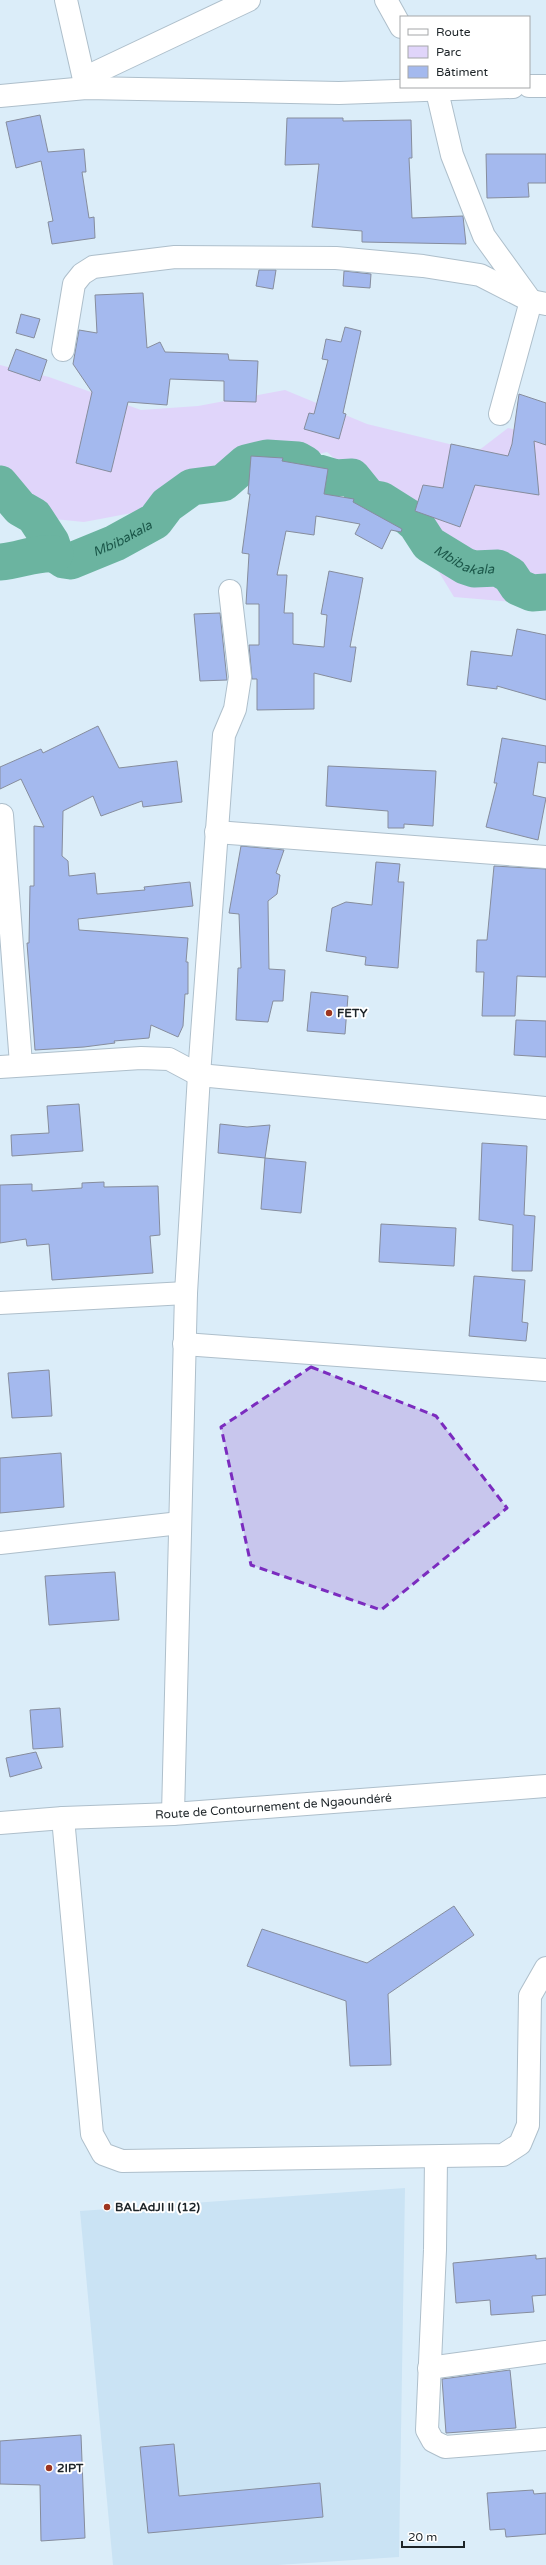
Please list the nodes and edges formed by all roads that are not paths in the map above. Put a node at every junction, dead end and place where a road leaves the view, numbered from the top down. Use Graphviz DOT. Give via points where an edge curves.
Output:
graph roads {
  1 [pos="66,0"];
  2 [pos="249,0"];
  3 [pos="386,0"];
  4 [pos="400,25"];
  5 [pos="85,83"];
  6 [pos="530,86"];
  7 [pos="546,86"];
  8 [pos="475,88"];
  9 [pos="437,89"];
  10 [pos="0,96"];
  11 [pos="538,302"];
  12 [pos="63,350"];
  13 [pos="500,414"];
  14 [pos="230,591"];
  15 [pos="2,815"];
  16 [pos="216,832"];
  17 [pos="546,857"];
  18 [pos="21,1064"];
  19 [pos="0,1067"];
  20 [pos="199,1075"];
  21 [pos="546,1108"];
  22 [pos="186,1293"];
  23 [pos="0,1303"];
  24 [pos="184,1344"];
  25 [pos="546,1370"];
  26 [pos="180,1522"];
  27 [pos="0,1543"];
  28 [pos="546,1786"];
  29 [pos="173,1814"];
  30 [pos="63,1818"];
  31 [pos="0,1823"];
  32 [pos="546,1968"];
  33 [pos="436,2157"];
  34 [pos="546,2352"];
  35 [pos="429,2368"];
  36 [pos="546,2439"];
  1 -- 5 [label="street"];
  2 -- 5 [label="street"];
  3 -- 4 [label="street"];
  5 -- 9 [label="street" via="339,93"];
  5 -- 10 [label="street"];
  6 -- 7 [label="street"];
  8 -- 9 [label="street"];
  9 -- 11 [label="street" via="452,155 484,236"];
  11 -- 12 [label="street" via="480,275 423,266 336,258 175,258 93,267 82,274 74,284"];
  11 -- 13 [label="street"];
  14 -- 16 [label="street" via="240,677 236,709 224,735"];
  15 -- 18 [label="street"];
  16 -- 17 [label="street"];
  16 -- 20 [label="street"];
  18 -- 19 [label="street"];
  18 -- 20 [label="street" via="169,1059"];
  20 -- 21 [label="street"];
  20 -- 22 [label="street"];
  22 -- 23 [label="street"];
  22 -- 24 [label="street"];
  24 -- 25 [label="street"];
  24 -- 26 [label="street"];
  26 -- 27 [label="street"];
  26 -- 29 [label="street"];
  28 -- 29 [label="street, Route de Contournement de Ngaoundéré"];
  29 -- 30 [label="street, Route de Contournement de Ngaoundéré"];
  30 -- 31 [label="street, Route de Contournement de Ngaoundéré"];
  30 -- 33 [label="street" via="92,2134 103,2154 122,2161"];
  32 -- 33 [label="street" via="530,1996 528,2125 520,2144 503,2156"];
  33 -- 35 [label="street" via="435,2250"];
  34 -- 35 [label="street"];
  35 -- 36 [label="street" via="427,2430 433,2441 445,2447"];
}
